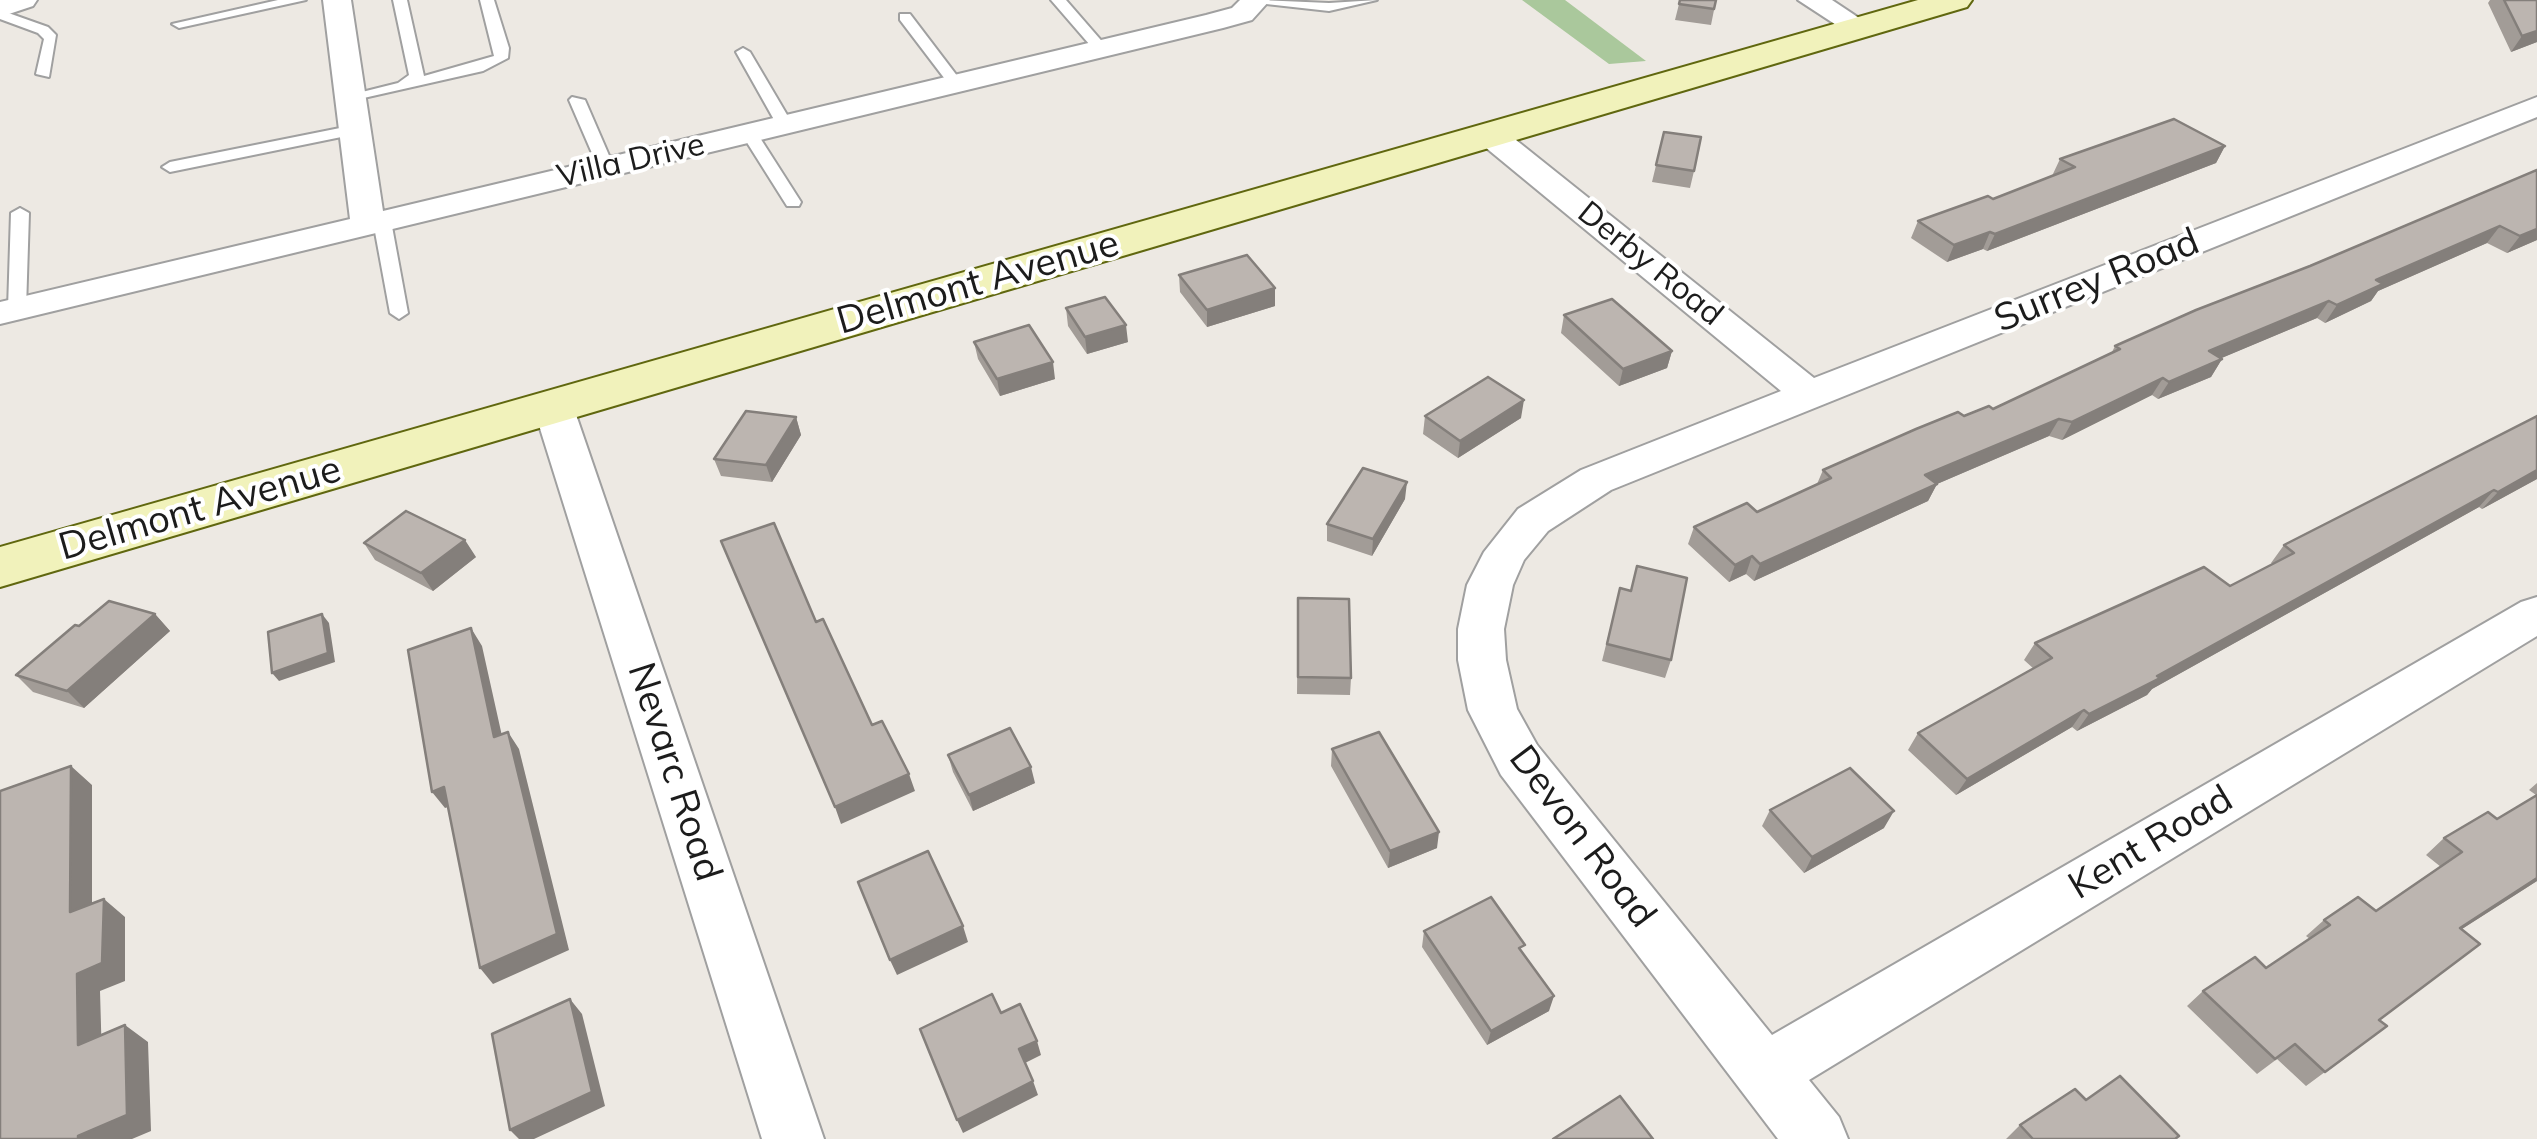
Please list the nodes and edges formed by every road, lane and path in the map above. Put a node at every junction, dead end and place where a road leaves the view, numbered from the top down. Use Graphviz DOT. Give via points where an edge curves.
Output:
graph roads {
  1 [pos="23,0"];
  2 [pos="299,0"];
  3 [pos="337,0"];
  4 [pos="400,0"];
  5 [pos="487,0"];
  6 [pos="1058,0"];
  7 [pos="1256,0"];
  8 [pos="1266,0"];
  9 [pos="1370,0"];
  10 [pos="1812,0"];
  11 [pos="1955,0"];
  12 [pos="0,11"];
  13 [pos="906,17"];
  14 [pos="179,24"];
  15 [pos="1860,28"];
  16 [pos="1102,49"];
  17 [pos="744,52"];
  18 [pos="44,74"];
  19 [pos="956,84"];
  20 [pos="403,86"];
  21 [pos="350,98"];
  22 [pos="577,100"];
  23 [pos="2537,106"];
  24 [pos="785,124"];
  25 [pos="355,130"];
  26 [pos="749,133"];
  27 [pos="1490,135"];
  28 [pos="170,167"];
  29 [pos="606,167"];
  30 [pos="793,202"];
  31 [pos="20,213"];
  32 [pos="375,222"];
  33 [pos="8,311"];
  34 [pos="400,313"];
  35 [pos="1810,395"];
  36 [pos="554,406"];
  37 [pos="1658,455"];
  38 [pos="0,566"];
  39 [pos="2537,614"];
  40 [pos="1764,1073"];
  41 [pos="793,1139"];
  42 [pos="1816,1139"];
  1 -- 12 [label="street"];
  2 -- 14 [label="lane"];
  3 -- 21 [label="street"];
  4 -- 20 [label="lane" via="417,76"];
  5 -- 20 [label="lane" via="501,58"];
  6 -- 16 [label="lane"];
  7 -- 16 [label="street, Villa Drive" via="1242,14"];
  8 -- 9 [label="lane" via="1329,7"];
  10 -- 15 [label="street"];
  11 -- 15 [label="street, Delmont Avenue"];
  12 -- 18 [label="lane" via="51,38"];
  13 -- 19 [label="lane"];
  15 -- 27 [label="street, Delmont Avenue"];
  16 -- 19 [label="street, Villa Drive"];
  17 -- 24 [label="lane"];
  19 -- 24 [label="street, Villa Drive"];
  20 -- 21 [label="lane"];
  21 -- 25 [label="street"];
  22 -- 29 [label="lane"];
  23 -- 35 [label="street, Surrey Road"];
  24 -- 26 [label="street, Villa Drive"];
  25 -- 28 [label="lane"];
  25 -- 32 [label="street"];
  26 -- 29 [label="street, Villa Drive"];
  26 -- 30 [label="lane"];
  27 -- 35 [label="street, Derby Road"];
  27 -- 36 [label="street, Delmont Avenue"];
  29 -- 32 [label="street, Villa Drive"];
  31 -- 33 [label="lane"];
  32 -- 33 [label="street, Villa Drive"];
  32 -- 34 [label="lane"];
  35 -- 37 [label="street, Surrey Road"];
  36 -- 38 [label="street, Delmont Avenue"];
  36 -- 41 [label="street, Nevarc Road"];
  37 -- 40 [label="street, Devon Road" via="1568,494 1533,520 1490,585 1482,660 1493,710 1519,760"];
  39 -- 40 [label="street, Kent Road"];
  40 -- 42 [label="street, Devon Road"];
}
